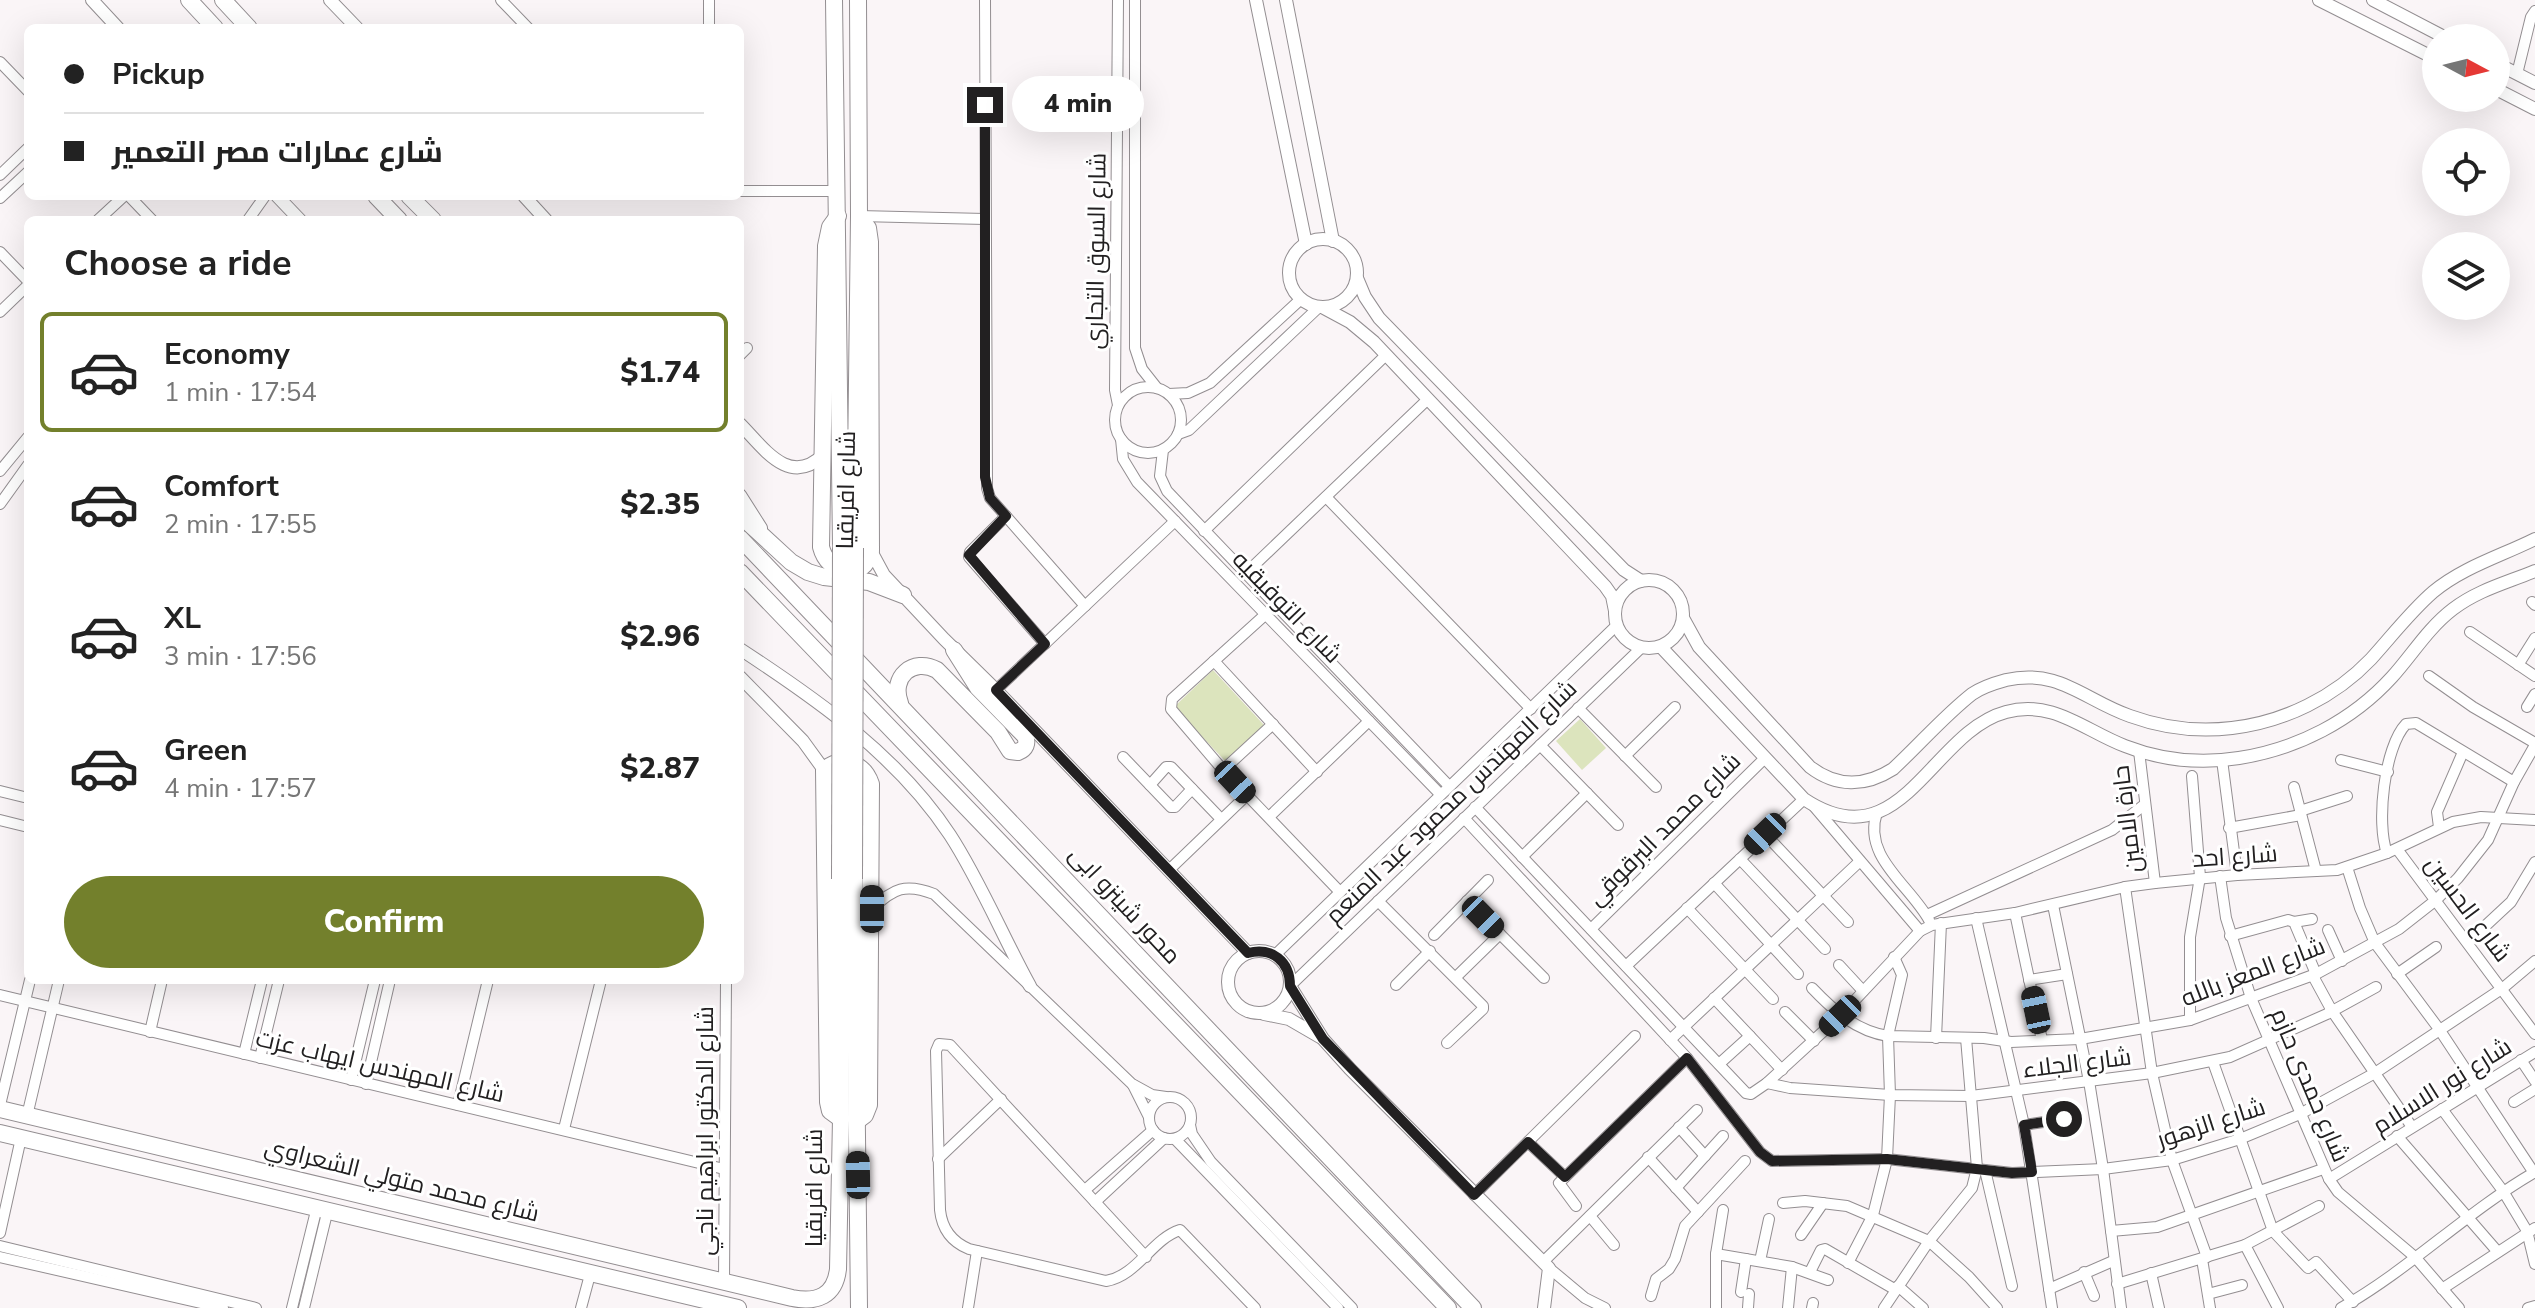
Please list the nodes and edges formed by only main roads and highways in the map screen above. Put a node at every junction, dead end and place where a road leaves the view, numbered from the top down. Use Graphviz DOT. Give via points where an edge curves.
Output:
graph roads {
  1 [pos="189,0"];
  2 [pos="223,0"];
  3 [pos="834,0"];
  4 [pos="858,0"];
  5 [pos="211,24"];
  6 [pos="245,24"];
  7 [pos="380,200"];
  8 [pos="413,200"];
  9 [pos="395,216"];
  10 [pos="429,216"];
  11 [pos="838,216"];
  12 [pos="859,216"];
  13 [pos="744,519"];
  14 [pos="744,542"];
  15 [pos="744,576"];
  16 [pos="903,595"];
  17 [pos="954,650"];
  18 [pos="900,704"];
  19 [pos="0,1107"];
  20 [pos="849,1120"];
  21 [pos="0,1133"];
  22 [pos="113,1135"];
  23 [pos="139,1141"];
  24 [pos="108,1159"];
  25 [pos="135,1166"];
  26 [pos="792,1298"];
  27 [pos="738,1308"];
  28 [pos="859,1308"];
  29 [pos="1448,1308"];
  30 [pos="1473,1308"];
  1 -- 5 [label="main road"];
  2 -- 6 [label="main road"];
  3 -- 11 [label="main road, شارع افريقيا"];
  4 -- 12 [label="main road, شارع افريقيا"];
  7 -- 9 [label="main road"];
  8 -- 10 [label="main road"];
  11 -- 12 [label="main road, شارع افريقيا" via="826,246 821,547 836,569 853,571 869,562 871,551 870,242"];
  11 -- 20 [label="main road, bridge"];
  12 -- 20 [label="main road, bridge"];
  13 -- 16 [label="main road" via="808,572 869,582"];
  14 -- 18 [label="main road, محور شينزو ابى"];
  15 -- 29 [label="main road, محور شينزو ابى"];
  17 -- 18 [label="main road" via="978,688 1025,736 1024,749 1010,751 992,725 927,666 912,667 900,678"];
  18 -- 30 [label="main road, محور شينزو ابى"];
  19 -- 22 [label="main road, شارع محمد متولي الشعراوي"];
  20 -- 20 [label="main road, شارع افريقيا" via="865,1115 869,1105 871,784 854,764 836,763 824,770 828,1102 830,1111"];
  20 -- 26 [label="main road, شارع افريقيا" via="837,1279 824,1296"];
  20 -- 28 [label="main road, شارع افريقيا"];
  21 -- 24 [label="main road, شارع محمد متولي الشعراوي"];
  22 -- 23 [label="main road, شارع محمد متولي الشعراوي"];
  22 -- 24 [label="main road" via="117,1146"];
  23 -- 25 [label="main road" via="133,1153"];
  23 -- 26 [label="main road, شارع محمد متولي الشعراوي"];
  24 -- 25 [label="main road, شارع محمد متولي الشعراوي"];
  25 -- 27 [label="main road, شارع محمد متولي الشعراوي"];
}
